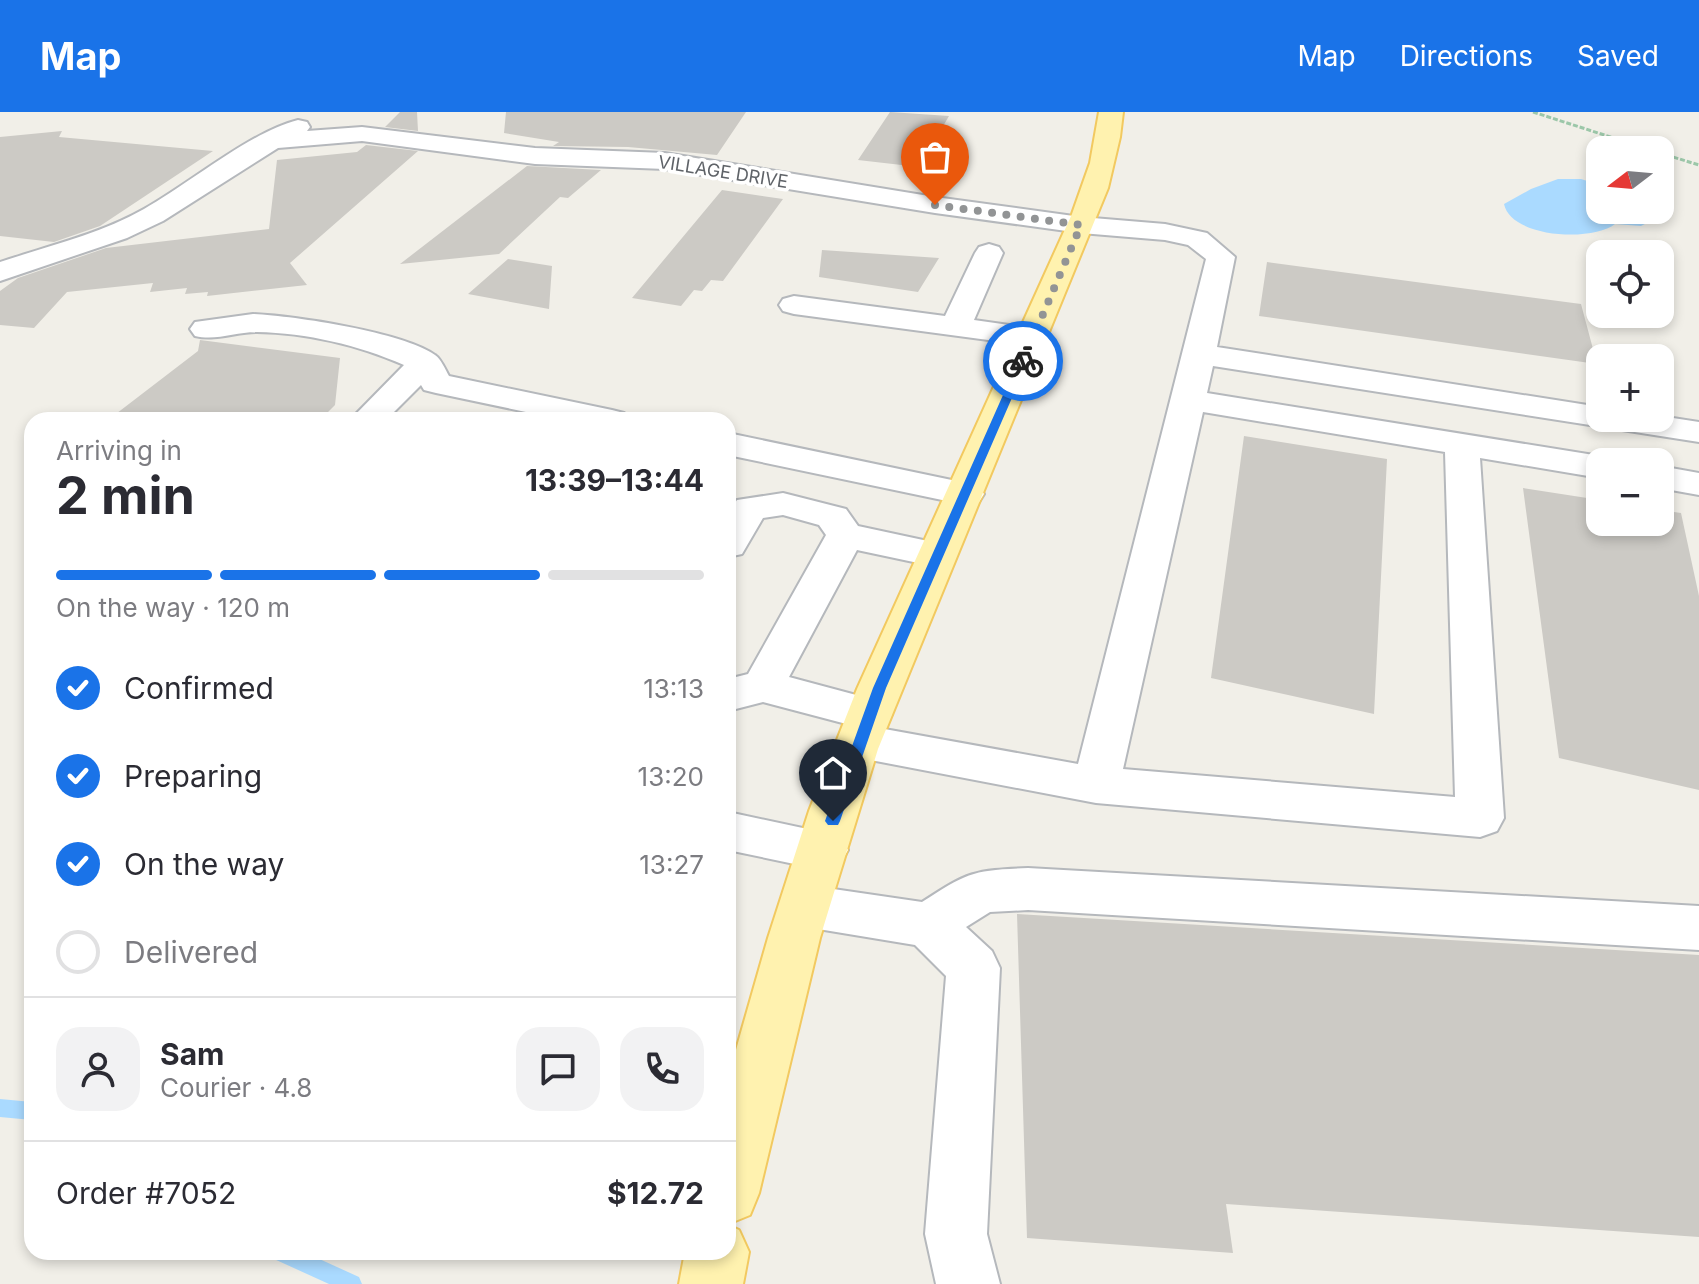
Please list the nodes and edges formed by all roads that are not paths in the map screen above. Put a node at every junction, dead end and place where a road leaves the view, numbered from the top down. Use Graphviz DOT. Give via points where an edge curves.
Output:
graph roads {
  1 [pos="337,112"];
  2 [pos="1111,112"];
  3 [pos="357,123"];
  4 [pos="274,141"];
  5 [pos="1081,225"];
  6 [pos="989,253"];
  7 [pos="0,272"];
  8 [pos="794,305"];
  9 [pos="955,327"];
  10 [pos="206,329"];
  11 [pos="1033,337"];
  12 [pos="1200,354"];
  13 [pos="425,362"];
  14 [pos="1189,400"];
  15 [pos="375,412"];
  16 [pos="574,412"];
  17 [pos="1586,415"];
  18 [pos="1674,428"];
  19 [pos="1699,432"];
  20 [pos="1462,445"];
  21 [pos="736,446"];
  22 [pos="1586,465"];
  23 [pos="1674,480"];
  24 [pos="1699,484"];
  25 [pos="966,494"];
  26 [pos="736,532"];
  27 [pos="845,535"];
  28 [pos="937,555"];
  29 [pos="746,690"];
  30 [pos="865,728"];
  31 [pos="1096,785"];
  32 [pos="736,833"];
  33 [pos="823,850"];
  34 [pos="806,906"];
  35 [pos="929,925"];
  36 [pos="1699,928"];
  37 [pos="738,1110"];
  38 [pos="716,1260"];
  39 [pos="711,1284"];
  40 [pos="968,1284"];
  1 -- 4 [label="street"];
  2 -- 5 [label="main road" via="1109,136"];
  3 -- 4 [label="street, VILLAGE DRIVE"];
  3 -- 5 [label="street, VILLAGE DRIVE" via="535,156 665,161"];
  4 -- 7 [label="street" via="153,215"];
  5 -- 11 [label="main road"];
  5 -- 12 [label="street, VILLAGE DRIVE" via="1197,239 1221,257"];
  6 -- 9 [label="street"];
  8 -- 9 [label="street"];
  9 -- 11 [label="street"];
  10 -- 13 [label="street" via="296,325 389,347"];
  11 -- 25 [label="main road"];
  12 -- 14 [label="street"];
  12 -- 17 [label="street"];
  13 -- 15 [label="street"];
  13 -- 16 [label="street" via="436,383"];
  14 -- 20 [label="street"];
  14 -- 31 [label="street"];
  18 -- 19 [label="street"];
  20 -- 22 [label="street"];
  20 -- 31 [label="street" via="1480,818"];
  21 -- 25 [label="street"];
  23 -- 24 [label="street"];
  25 -- 28 [label="main road"];
  26 -- 27 [label="street" via="750,508 783,504 833,517"];
  27 -- 28 [label="street"];
  27 -- 29 [label="street"];
  28 -- 30 [label="main road"];
  29 -- 30 [label="street"];
  30 -- 31 [label="street"];
  30 -- 33 [label="main road"];
  32 -- 33 [label="street"];
  33 -- 34 [label="main road"];
  34 -- 35 [label="street"];
  34 -- 37 [label="main road"];
  35 -- 36 [label="street" via="980,891 1028,889"];
  35 -- 40 [label="street" via="973,968 956,1234"];
  38 -- 39 [label="main road"];
}
